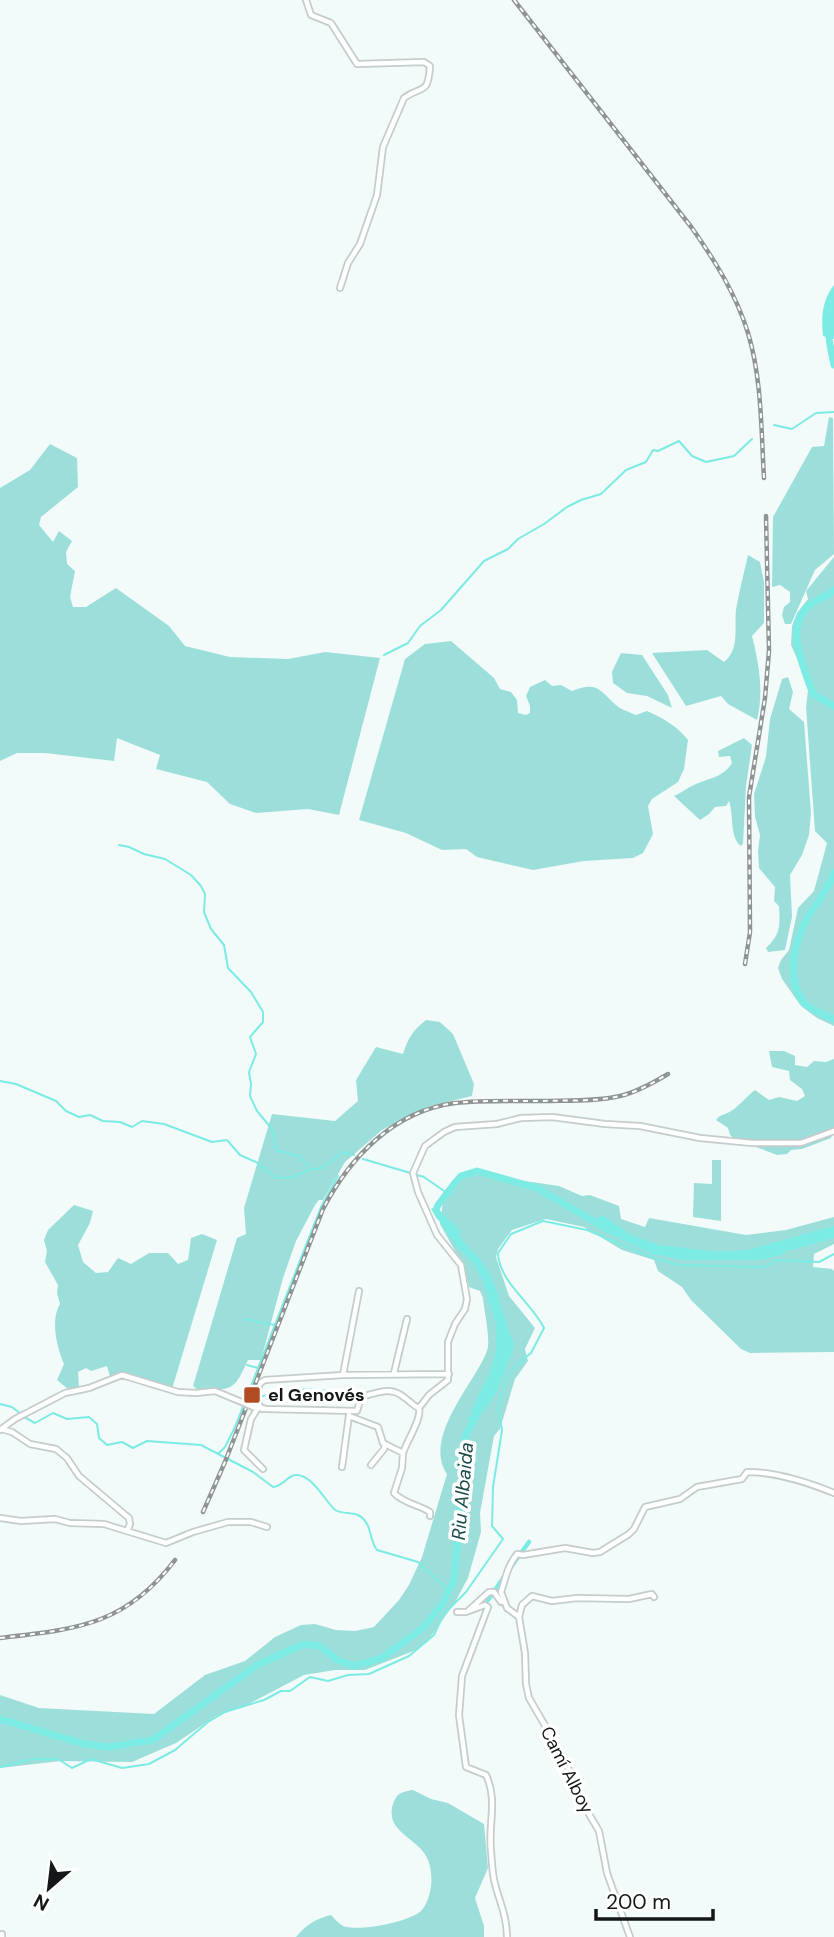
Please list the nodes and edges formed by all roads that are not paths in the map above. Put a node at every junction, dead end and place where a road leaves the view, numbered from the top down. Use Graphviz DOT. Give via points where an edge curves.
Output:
graph roads {
  1 [pos="306,0"];
  2 [pos="340,288"];
  3 [pos="834,1131"];
  4 [pos="359,1291"];
  5 [pos="407,1319"];
  6 [pos="394,1373"];
  7 [pos="449,1374"];
  8 [pos="343,1375"];
  9 [pos="258,1408"];
  10 [pos="419,1408"];
  11 [pos="349,1414"];
  12 [pos="0,1430"];
  13 [pos="385,1444"];
  14 [pos="403,1453"];
  15 [pos="371,1465"];
  16 [pos="342,1467"];
  17 [pos="263,1469"];
  18 [pos="834,1493"];
  19 [pos="430,1516"];
  20 [pos="0,1518"];
  21 [pos="267,1527"];
  22 [pos="128,1530"];
  23 [pos="654,1597"];
  24 [pos="507,1608"];
  25 [pos="469,1610"];
  26 [pos="457,1612"];
  27 [pos="519,1618"];
  28 [pos="507,1937"];
  29 [pos="631,1937"];
  1 -- 2 [label="street" via="311,15 331,23 357,64 424,62 430,66 426,87 404,98 383,148 377,195"];
  3 -- 7 [label="street" via="800,1143 752,1143 552,1117 467,1125 437,1136 425,1146 413,1173 429,1219 463,1272 467,1305 448,1342"];
  4 -- 8 [label="street"];
  5 -- 6 [label="street"];
  6 -- 7 [label="street"];
  6 -- 8 [label="street"];
  7 -- 10 [label="street" via="447,1382"];
  8 -- 9 [label="street" via="262,1380 254,1398"];
  9 -- 11 [label="street"];
  9 -- 12 [label="street, bridge" via="215,1391 178,1392 122,1375 65,1393"];
  9 -- 17 [label="street" via="244,1450"];
  10 -- 11 [label="street" via="387,1390 361,1397 357,1411"];
  10 -- 14 [label="street" via="420,1417"];
  11 -- 13 [label="street" via="377,1427"];
  11 -- 16 [label="street"];
  12 -- 22 [label="street" via="63,1454 79,1476 129,1518"];
  13 -- 14 [label="street"];
  13 -- 15 [label="street"];
  14 -- 19 [label="street" via="394,1493"];
  18 -- 24 [label="street" via="793,1479 747,1472 742,1479 697,1487 680,1499 645,1507 634,1529 600,1552 565,1548 517,1554 500,1592"];
  20 -- 22 [label="street" via="55,1519"];
  21 -- 22 [label="street" via="228,1522 166,1543"];
  23 -- 27 [label="street" via="552,1601 532,1597"];
  24 -- 25 [label="street" via="492,1591"];
  24 -- 27 [label="street"];
  25 -- 26 [label="street"];
  25 -- 28 [label="street" via="488,1607 463,1670 460,1729 466,1767 486,1775 493,1798 489,1824 494,1882 505,1910"];
  27 -- 29 [label="street, Camí Alboy" via="529,1698 599,1831 607,1873"];
}
